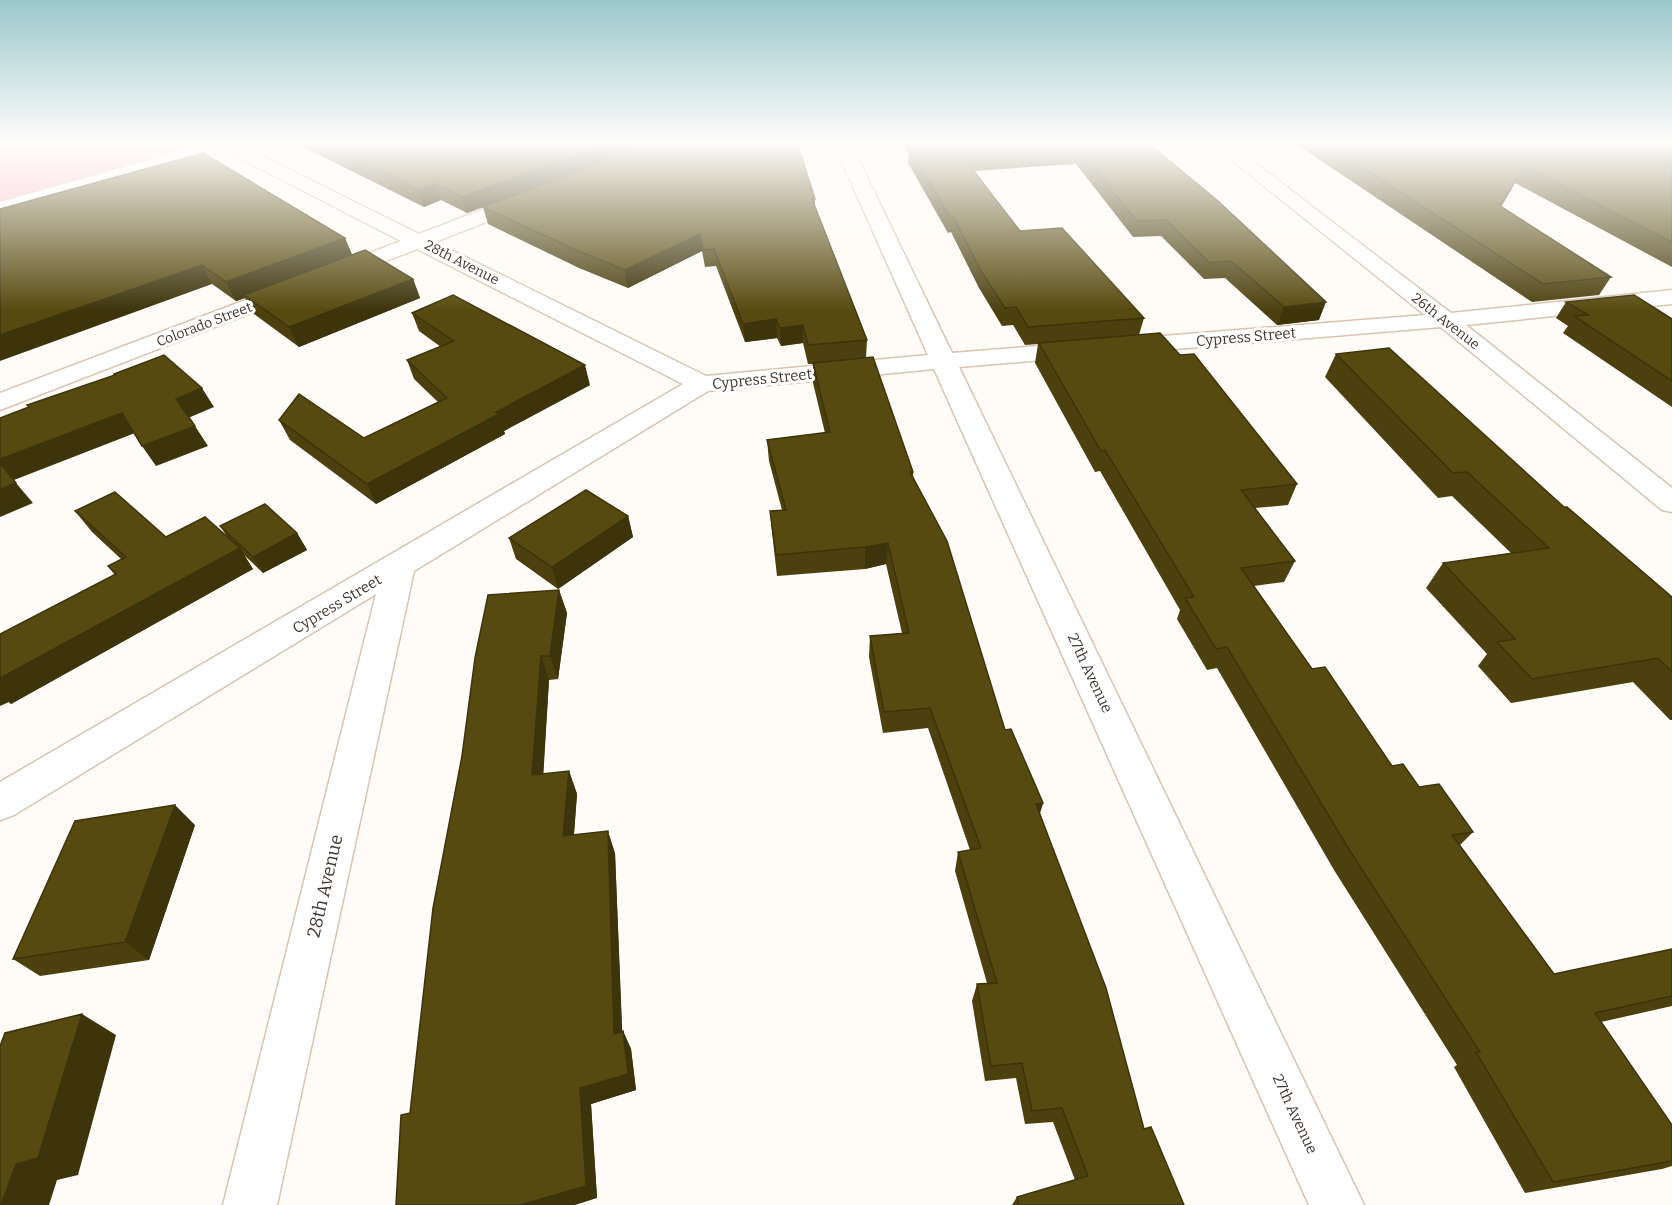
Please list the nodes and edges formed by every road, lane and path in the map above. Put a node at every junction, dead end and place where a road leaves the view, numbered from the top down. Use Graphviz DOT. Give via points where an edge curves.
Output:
graph roads {
  1 [pos="34,198"];
  2 [pos="335,198"];
  3 [pos="531,198"];
  4 [pos="868,198"];
  5 [pos="1289,198"];
  6 [pos="0,208"];
  7 [pos="420,241"];
  8 [pos="1672,297"];
  9 [pos="1446,320"];
  10 [pos="944,361"];
  11 [pos="702,384"];
  12 [pos="0,402"];
  13 [pos="1672,503"];
  14 [pos="399,567"];
  15 [pos="0,803"];
  16 [pos="250,1205"];
  17 [pos="1337,1205"];
  1 -- 6 [label="street"];
  2 -- 7 [label="street, 28th Avenue"];
  3 -- 7 [label="street, Colorado Street"];
  4 -- 10 [label="street, 27th Avenue"];
  5 -- 9 [label="street, 26th Avenue"];
  7 -- 11 [label="street, 28th Avenue"];
  7 -- 12 [label="street, Colorado Street"];
  8 -- 9 [label="street, Cypress Street"];
  9 -- 10 [label="street, Cypress Street"];
  9 -- 13 [label="street, 26th Avenue"];
  10 -- 11 [label="street, Cypress Street"];
  10 -- 17 [label="street, 27th Avenue"];
  11 -- 14 [label="street, Cypress Street"];
  14 -- 15 [label="street, Cypress Street"];
  14 -- 16 [label="street, 28th Avenue"];
}
